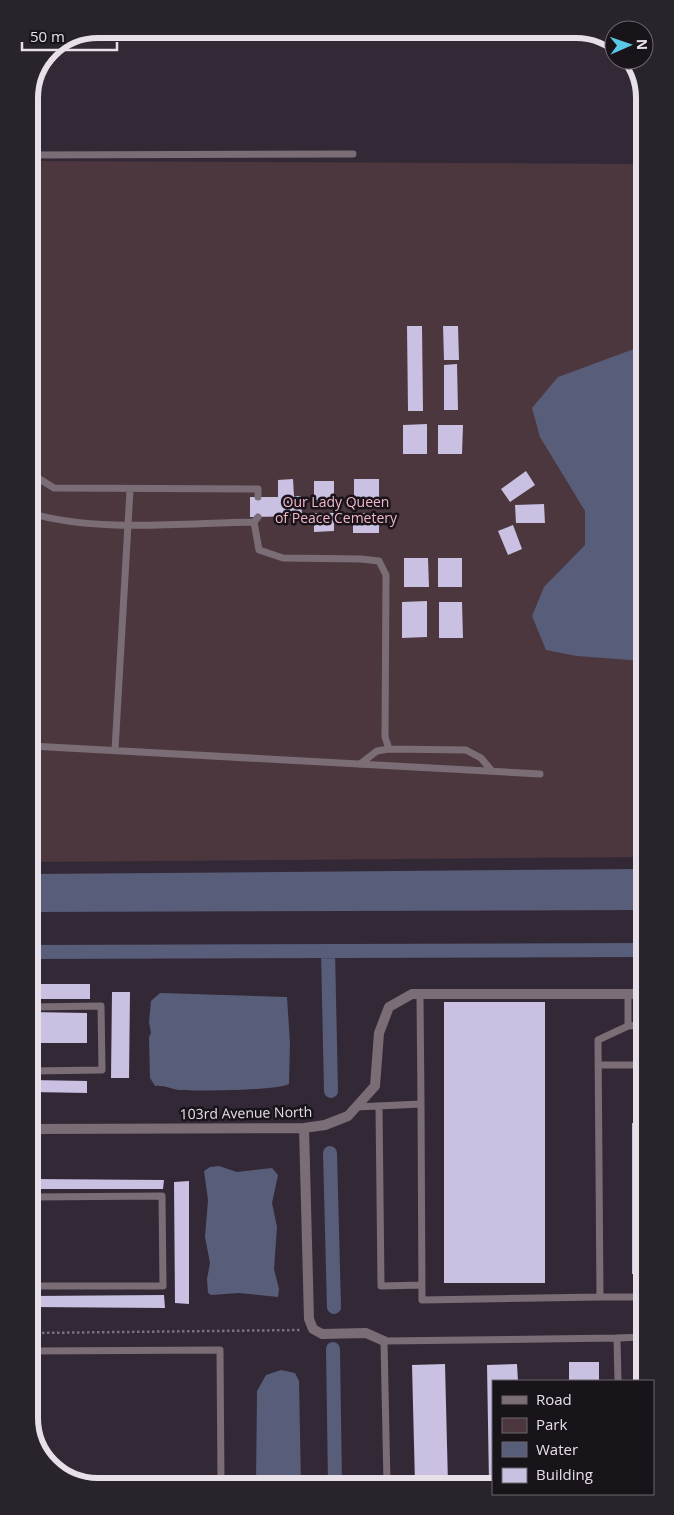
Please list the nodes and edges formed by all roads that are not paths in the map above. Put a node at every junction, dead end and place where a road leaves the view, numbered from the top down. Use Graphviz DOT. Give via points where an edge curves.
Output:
graph roads {
  1 [pos="352,154"];
  2 [pos="38,155"];
  3 [pos="38,478"];
  4 [pos="130,490"];
  5 [pos="258,497"];
  6 [pos="38,516"];
  7 [pos="128,525"];
  8 [pos="38,746"];
  9 [pos="389,749"];
  10 [pos="115,750"];
  11 [pos="360,764"];
  12 [pos="492,771"];
  13 [pos="540,774"];
  14 [pos="420,994"];
  15 [pos="628,994"];
  16 [pos="636,994"];
  17 [pos="38,1007"];
  18 [pos="628,1026"];
  19 [pos="636,1026"];
  20 [pos="598,1065"];
  21 [pos="636,1065"];
  22 [pos="38,1071"];
  23 [pos="421,1104"];
  24 [pos="356,1106"];
  25 [pos="379,1106"];
  26 [pos="38,1128"];
  27 [pos="304,1128"];
  28 [pos="38,1197"];
  29 [pos="422,1285"];
  30 [pos="38,1286"];
  31 [pos="600,1297"];
  32 [pos="636,1297"];
  33 [pos="636,1337"];
  34 [pos="617,1338"];
  35 [pos="384,1341"];
  36 [pos="38,1351"];
  37 [pos="618,1380"];
  38 [pos="221,1477"];
  39 [pos="387,1478"];
  1 -- 2 [label="lane"];
  3 -- 4 [label="lane" via="54,488"];
  4 -- 5 [label="lane" via="258,489"];
  4 -- 7 [label="lane"];
  6 -- 7 [label="lane" via="52,520"];
  7 -- 9 [label="lane" via="256,519 259,550 283,558 379,561 386,575 385,737"];
  7 -- 10 [label="lane"];
  8 -- 10 [label="lane"];
  9 -- 11 [label="lane" via="377,751"];
  9 -- 12 [label="lane" via="466,750 481,758"];
  10 -- 11 [label="lane"];
  11 -- 12 [label="lane"];
  12 -- 13 [label="lane"];
  14 -- 15 [label="street, 103rd Avenue North"];
  14 -- 23 [label="lane"];
  14 -- 24 [label="street, 103rd Avenue North" via="412,994 390,1007 378,1032 375,1086"];
  15 -- 16 [label="street, 103rd Avenue North"];
  15 -- 18 [label="lane"];
  17 -- 22 [label="lane" via="101,1006 102,1070"];
  18 -- 19 [label="lane"];
  18 -- 20 [label="lane" via="598,1040"];
  20 -- 21 [label="lane"];
  20 -- 31 [label="lane"];
  23 -- 25 [label="lane"];
  23 -- 29 [label="lane"];
  24 -- 25 [label="lane"];
  24 -- 27 [label="street, 103rd Avenue North" via="348,1116 325,1125"];
  25 -- 29 [label="lane" via="382,1286"];
  26 -- 27 [label="street, 103rd Avenue North"];
  27 -- 35 [label="street" via="309,1319 313,1329 322,1334 366,1333"];
  28 -- 30 [label="lane" via="162,1196 162,1286"];
  29 -- 31 [label="lane" via="422,1300"];
  31 -- 32 [label="lane"];
  33 -- 34 [label="lane"];
  34 -- 35 [label="lane"];
  34 -- 37 [label="lane"];
  35 -- 39 [label="lane"];
  36 -- 38 [label="lane" via="220,1350"];
}
